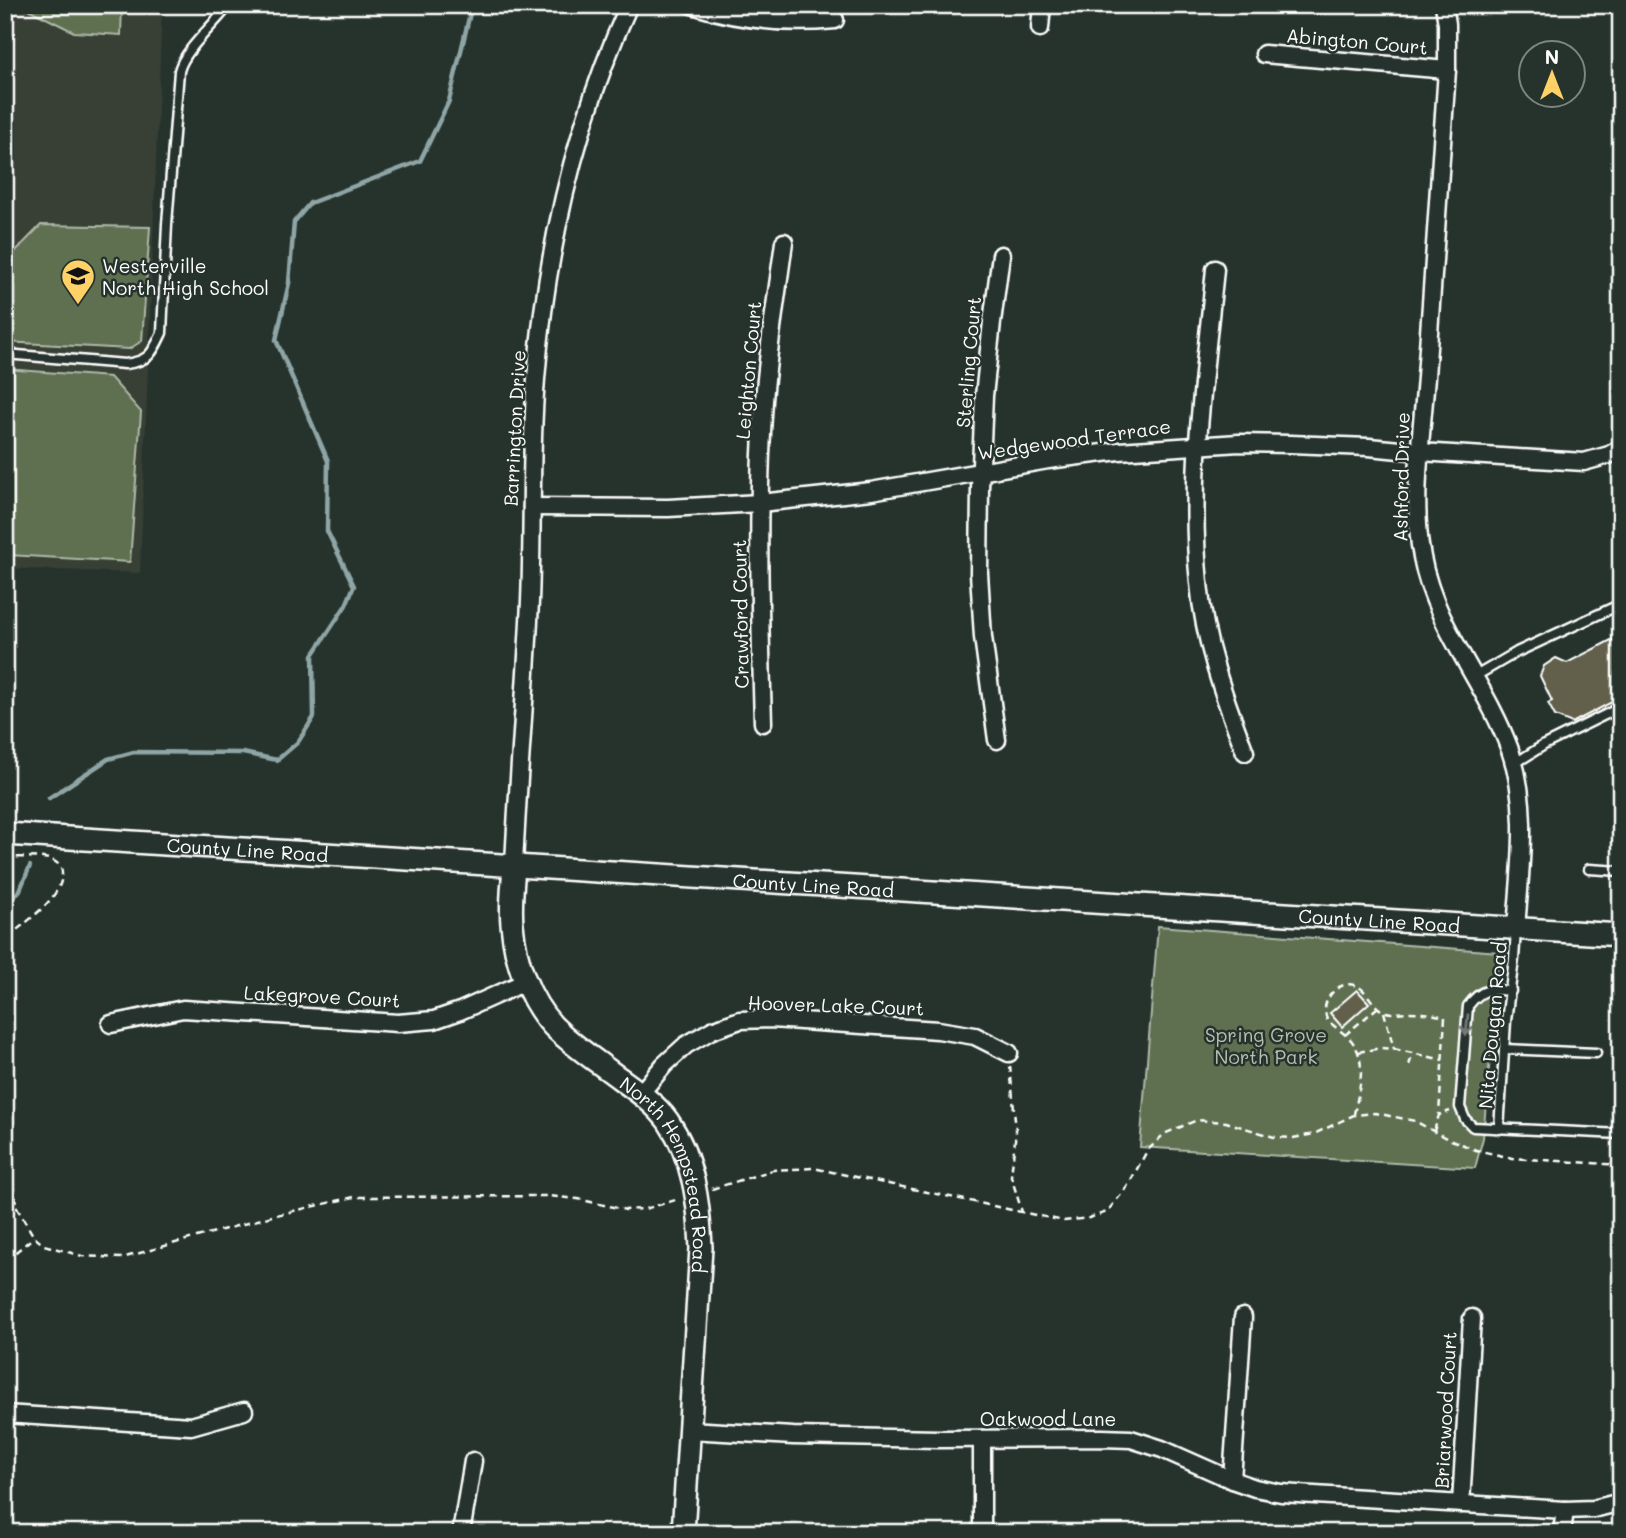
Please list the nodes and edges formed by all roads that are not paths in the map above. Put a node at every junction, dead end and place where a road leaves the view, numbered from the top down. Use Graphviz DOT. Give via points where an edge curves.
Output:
graph roads {
  1 [pos="229,5"];
  2 [pos="629,5"];
  3 [pos="692,5"];
  4 [pos="1042,5"];
  5 [pos="1444,5"];
  6 [pos="835,20"];
  7 [pos="1040,28"];
  8 [pos="1264,54"];
  9 [pos="1447,70"];
  10 [pos="783,242"];
  11 [pos="1001,256"];
  12 [pos="1215,269"];
  13 [pos="5,354"];
  14 [pos="1198,445"];
  15 [pos="1621,448"];
  16 [pos="1420,452"];
  17 [pos="981,473"];
  18 [pos="760,503"];
  19 [pos="532,507"];
  20 [pos="1621,604"];
  21 [pos="1474,677"];
  22 [pos="1621,707"];
  23 [pos="763,723"];
  24 [pos="997,740"];
  25 [pos="1245,752"];
  26 [pos="1514,764"];
  27 [pos="5,834"];
  28 [pos="514,865"];
  29 [pos="1589,869"];
  30 [pos="1621,871"];
  31 [pos="1516,929"];
  32 [pos="1621,935"];
  33 [pos="525,982"];
  34 [pos="1511,991"];
  35 [pos="111,1024"];
  36 [pos="1504,1049"];
  37 [pos="1009,1054"];
  38 [pos="1596,1054"];
  39 [pos="640,1094"];
  40 [pos="1621,1124"];
  41 [pos="1499,1129"];
  42 [pos="1620,1134"];
  43 [pos="1242,1317"];
  44 [pos="1472,1318"];
  45 [pos="244,1411"];
  46 [pos="5,1414"];
  47 [pos="688,1430"];
  48 [pos="982,1439"];
  49 [pos="473,1461"];
  50 [pos="1232,1480"];
  51 [pos="1621,1502"];
  52 [pos="1461,1504"];
  53 [pos="1565,1510"];
  54 [pos="461,1533"];
  55 [pos="683,1533"];
  56 [pos="982,1533"];
  57 [pos="1562,1533"];
  1 -- 13 [label="lane" via="178,71 162,333 154,349 145,359 125,364"];
  2 -- 19 [label="street, Barrington Drive" via="579,142 557,232 536,381"];
  3 -- 6 [label="street" via="752,20"];
  4 -- 7 [label="street"];
  5 -- 9 [label="street, Ashford Drive"];
  8 -- 9 [label="street, Abington Court"];
  9 -- 16 [label="street, Ashford Drive"];
  10 -- 18 [label="street, Leighton Court" via="764,402"];
  11 -- 17 [label="street, Sterling Court" via="984,396"];
  12 -- 14 [label="street"];
  14 -- 16 [label="street, Wedgewood Terrace" via="1290,444"];
  14 -- 17 [label="street, Wedgewood Terrace" via="1107,452"];
  14 -- 25 [label="street" via="1199,584 1213,659"];
  15 -- 16 [label="street, Wedgewood Terrace" via="1584,462"];
  16 -- 21 [label="street, Ashford Drive" via="1422,557 1448,631"];
  17 -- 18 [label="street, Wedgewood Terrace"];
  17 -- 24 [label="street, Sterling Court" via="980,586"];
  18 -- 19 [label="street, Wedgewood Terrace"];
  18 -- 23 [label="street, Crawford Court"];
  19 -- 28 [label="street, Barrington Drive"];
  20 -- 21 [label="lane"];
  21 -- 26 [label="street, Ashford Drive"];
  22 -- 26 [label="lane"];
  26 -- 31 [label="street, Ashford Drive" via="1523,818"];
  27 -- 28 [label="main road, County Line Road"];
  28 -- 31 [label="main road, County Line Road"];
  28 -- 33 [label="main road, North Hempstead Road" via="512,925"];
  29 -- 30 [label="lane"];
  31 -- 32 [label="main road, County Line Road"];
  31 -- 34 [label="lane, Nita Dougan Road"];
  33 -- 35 [label="street, Lakegrove Court" via="434,1020 398,1023 183,1009"];
  33 -- 39 [label="main road, North Hempstead Road" via="553,1026"];
  34 -- 36 [label="lane, Nita Dougan Road"];
  34 -- 41 [label="lane, one-way" via="1478,994 1468,1006 1460,1107 1473,1127"];
  36 -- 38 [label="lane"];
  36 -- 41 [label="lane, Nita Dougan Road"];
  37 -- 39 [label="street, Hoover Lake Court" via="975,1036 938,1030 740,1020 686,1045"];
  39 -- 47 [label="main road, North Hempstead Road" via="668,1122 684,1151 700,1216"];
  40 -- 42 [label="lane"];
  41 -- 42 [label="lane, Nita Dougan Road"];
  43 -- 50 [label="street"];
  44 -- 52 [label="street, Briarwood Court"];
  45 -- 46 [label="street" via="191,1426"];
  47 -- 48 [label="street, Oakwood Lane"];
  47 -- 55 [label="main road, North Hempstead Road"];
  48 -- 50 [label="street, Oakwood Lane" via="1131,1439"];
  48 -- 56 [label="street"];
  49 -- 54 [label="street"];
  50 -- 52 [label="street, Oakwood Lane" via="1281,1493"];
  51 -- 53 [label="street, Oakwood Lane"];
  52 -- 53 [label="street, Oakwood Lane"];
  53 -- 57 [label="street"];
}
